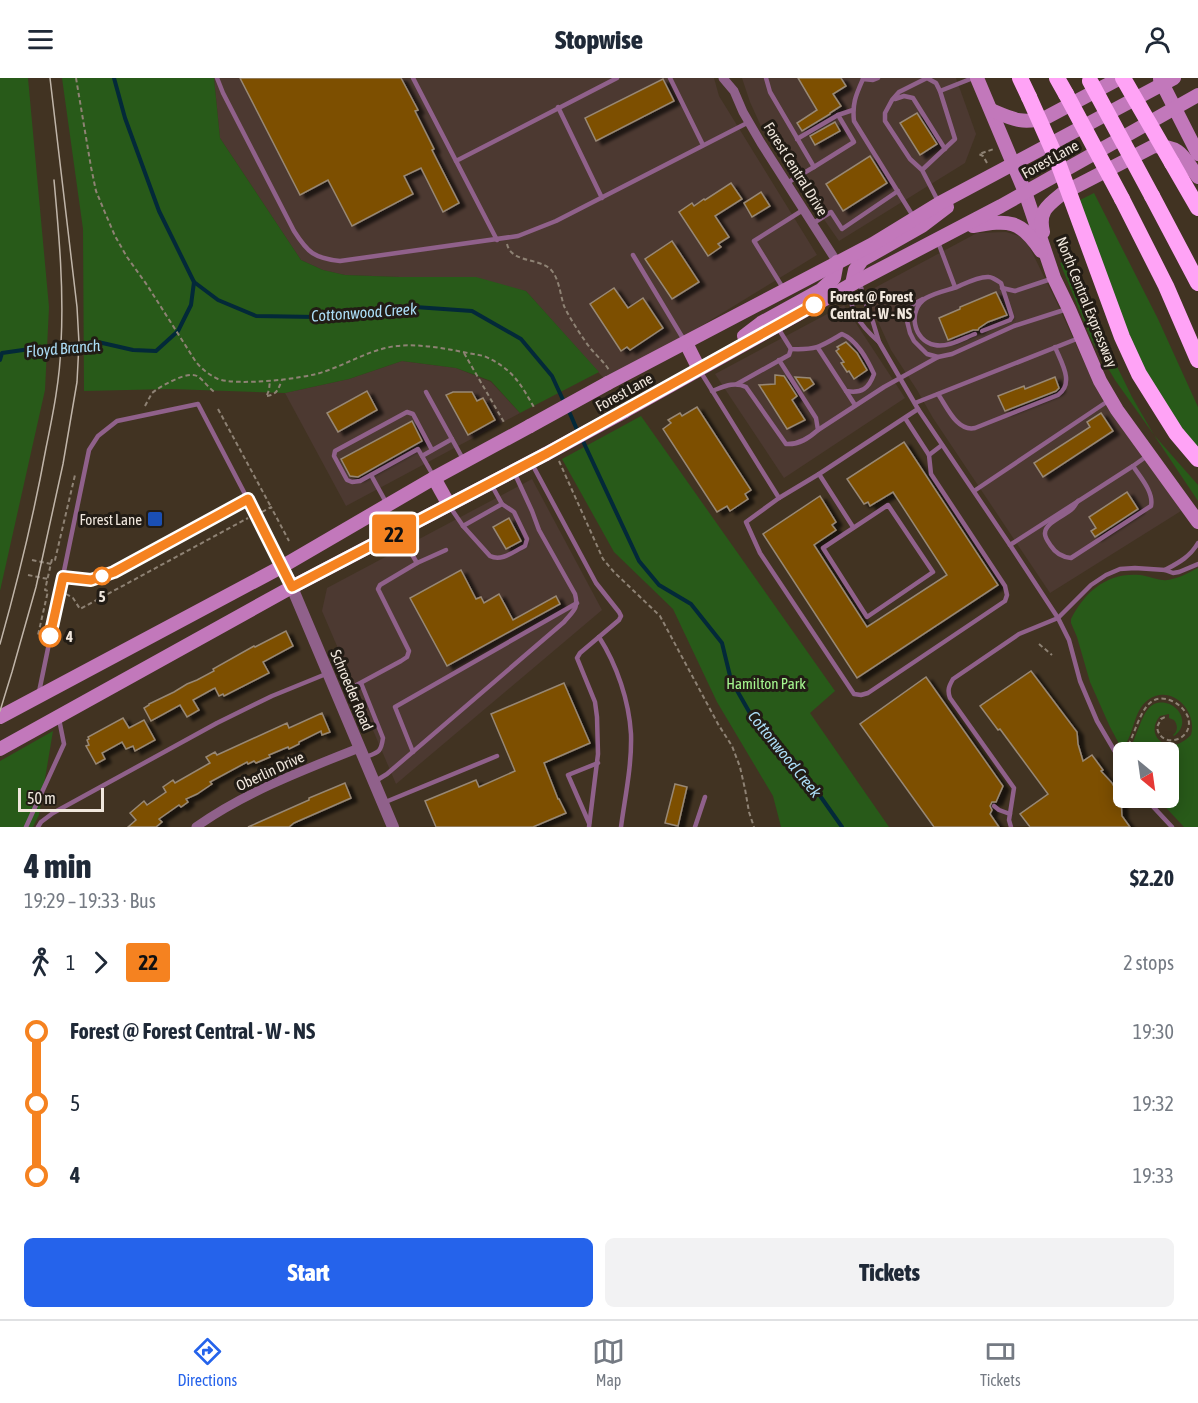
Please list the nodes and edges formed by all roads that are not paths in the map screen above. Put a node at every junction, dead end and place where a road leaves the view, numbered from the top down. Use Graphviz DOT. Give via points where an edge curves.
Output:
graph roads {
  1 [pos="217,78"];
  2 [pos="413,78"];
  3 [pos="617,78"];
  4 [pos="670,78"];
  5 [pos="723,78"];
  6 [pos="733,78"];
  7 [pos="766,78"];
  8 [pos="863,78"];
  9 [pos="878,78"];
  10 [pos="975,78"];
  11 [pos="1020,78"];
  12 [pos="1057,78"];
  13 [pos="1122,78"];
  14 [pos="1089,80"];
  15 [pos="1165,80"];
  16 [pos="734,91"];
  17 [pos="940,91"];
  18 [pos="1198,95"];
  19 [pos="892,100"];
  20 [pos="558,107"];
  21 [pos="1175,108"];
  22 [pos="853,110"];
  23 [pos="991,110"];
  24 [pos="838,115"];
  25 [pos="749,122"];
  26 [pos="796,139"];
  27 [pos="703,145"];
  28 [pos="945,149"];
  29 [pos="1198,154"];
  30 [pos="456,161"];
  31 [pos="1012,163"];
  32 [pos="814,167"];
  33 [pos="922,170"];
  34 [pos="1198,177"];
  35 [pos="787,183"];
  36 [pos="963,190"];
  37 [pos="898,191"];
  38 [pos="1025,192"];
  39 [pos="602,198"];
  40 [pos="939,203"];
  41 [pos="1198,208"];
  42 [pos="804,210"];
  43 [pos="914,218"];
  44 [pos="812,224"];
  45 [pos="941,237"];
  46 [pos="497,240"];
  47 [pos="633,255"];
  48 [pos="837,262"];
  49 [pos="1052,272"];
  50 [pos="856,282"];
  51 [pos="1198,283"];
  52 [pos="955,287"];
  53 [pos="1002,288"];
  54 [pos="784,290"];
  55 [pos="926,298"];
  56 [pos="1069,309"];
  57 [pos="1010,320"];
  58 [pos="1024,323"];
  59 [pos="777,326"];
  60 [pos="982,331"];
  61 [pos="975,334"];
  62 [pos="1081,337"];
  63 [pos="879,342"];
  64 [pos="686,343"];
  65 [pos="1055,347"];
  66 [pos="818,348"];
  67 [pos="791,349"];
  68 [pos="731,351"];
  69 [pos="938,357"];
  70 [pos="779,360"];
  71 [pos="1198,360"];
  72 [pos="699,369"];
  73 [pos="900,378"];
  74 [pos="736,385"];
  75 [pos="712,391"];
  76 [pos="846,391"];
  77 [pos="426,392"];
  78 [pos="938,394"];
  79 [pos="1111,399"];
  80 [pos="915,403"];
  81 [pos="855,405"];
  82 [pos="918,409"];
  83 [pos="904,418"];
  84 [pos="818,430"];
  85 [pos="452,439"];
  86 [pos="942,446"];
  87 [pos="432,450"];
  88 [pos="1149,454"];
  89 [pos="929,455"];
  90 [pos="422,456"];
  91 [pos="1198,459"];
  92 [pos="465,462"];
  93 [pos="531,462"];
  94 [pos="1133,466"];
  95 [pos="514,471"];
  96 [pos="819,474"];
  97 [pos="371,475"];
  98 [pos="434,478"];
  99 [pos="490,483"];
  100 [pos="974,492"];
  101 [pos="779,498"];
  102 [pos="248,499"];
  103 [pos="1078,501"];
  104 [pos="502,504"];
  105 [pos="387,505"];
  106 [pos="448,505"];
  107 [pos="1198,521"];
  108 [pos="463,526"];
  109 [pos="853,527"];
  110 [pos="1198,528"];
  111 [pos="399,531"];
  112 [pos="1198,543"];
  113 [pos="1010,545"];
  114 [pos="446,550"];
  115 [pos="417,563"];
  116 [pos="1198,564"];
  117 [pos="282,566"];
  118 [pos="1164,570"];
  119 [pos="63,577"];
  120 [pos="292,587"];
  121 [pos="578,603"];
  122 [pos="1058,618"];
  123 [pos="599,637"];
  124 [pos="328,673"];
  125 [pos="361,683"];
  126 [pos="351,688"];
  127 [pos="37,697"];
  128 [pos="0,717"];
  129 [pos="59,717"];
  130 [pos="0,749"];
  131 [pos="1113,750"];
  132 [pos="413,752"];
  133 [pos="362,753"];
  134 [pos="496,756"];
  135 [pos="598,763"];
  136 [pos="374,782"];
  137 [pos="705,797"];
  138 [pos="383,803"];
  139 [pos="994,806"];
  140 [pos="1154,808"];
  141 [pos="1011,814"];
  142 [pos="390,826"];
  143 [pos="590,826"];
  144 [pos="26,827"];
  145 [pos="38,827"];
  146 [pos="196,827"];
  147 [pos="621,827"];
  148 [pos="695,827"];
  149 [pos="1011,827"];
  150 [pos="1172,827"];
  1 -- 46 [label="lane" via="294,231 311,253 340,261"];
  2 -- 30 [label="lane"];
  3 -- 20 [label="lane"];
  4 -- 27 [label="lane"];
  5 -- 16 [label="street, Forest Central Drive"];
  6 -- 16 [label="street, Forest Central Drive"];
  7 -- 26 [label="lane"];
  8 -- 9 [label="lane"];
  8 -- 22 [label="lane"];
  10 -- 17 [label="lane"];
  10 -- 23 [label="main road, North Central Expressway"];
  11 -- 91 [label="highway, bridge" via="1057,160 1139,374 1176,433"];
  12 -- 71 [label="highway, bridge" via="1166,286"];
  13 -- 23 [label="main road" via="1034,121 1013,120"];
  13 -- 41 [label="highway, bridge"];
  14 -- 51 [label="highway, bridge"];
  15 -- 21 [label="main road"];
  15 -- 31 [label="main road, Forest Lane"];
  16 -- 25 [label="street, Forest Central Drive"];
  17 -- 19 [label="lane" via="936,82 927,78 899,92"];
  17 -- 28 [label="lane" via="955,139"];
  18 -- 21 [label="main road, Forest Lane"];
  19 -- 28 [label="lane" via="913,98"];
  19 -- 33 [label="lane" via="885,121"];
  20 -- 30 [label="lane"];
  20 -- 39 [label="lane"];
  21 -- 29 [label="main road"];
  21 -- 38 [label="main road, Forest Lane"];
  22 -- 24 [label="lane"];
  22 -- 37 [label="lane" via="854,121"];
  23 -- 31 [label="main road, North Central Expressway"];
  24 -- 26 [label="lane"];
  24 -- 32 [label="lane" via="854,142"];
  25 -- 27 [label="lane"];
  25 -- 35 [label="street, Forest Central Drive"];
  26 -- 32 [label="lane"];
  27 -- 39 [label="lane"];
  28 -- 33 [label="lane"];
  30 -- 46 [label="lane"];
  31 -- 36 [label="main road, Forest Lane"];
  31 -- 38 [label="main road, North Central Expressway"];
  32 -- 35 [label="lane"];
  33 -- 40 [label="lane"];
  34 -- 49 [label="main road" via="1178,150 1154,146 1063,194 1049,204 1042,217"];
  35 -- 42 [label="street, Forest Central Drive"];
  36 -- 40 [label="main road, Forest Lane"];
  36 -- 50 [label="main road" via="922,226 862,260 855,270"];
  37 -- 43 [label="lane"];
  37 -- 44 [label="lane" via="842,229 831,212"];
  38 -- 45 [label="main road, Forest Lane"];
  38 -- 49 [label="main road, North Central Expressway"];
  39 -- 46 [label="lane" via="530,232"];
  40 -- 43 [label="main road, Forest Lane"];
  42 -- 44 [label="street, Forest Central Drive"];
  42 -- 54 [label="lane" via="754,241"];
  43 -- 48 [label="main road, Forest Lane"];
  44 -- 48 [label="street, Forest Central Drive"];
  45 -- 49 [label="main road" via="967,227 1016,225 1026,231"];
  45 -- 50 [label="main road, Forest Lane"];
  45 -- 52 [label="lane"];
  47 -- 64 [label="lane"];
  48 -- 54 [label="main road, Forest Lane"];
  48 -- 68 [label="main road" via="834,278 821,290 761,323"];
  49 -- 53 [label="lane" via="1015,291"];
  49 -- 56 [label="main road, North Central Expressway"];
  50 -- 59 [label="main road, Forest Lane"];
  50 -- 63 [label="lane"];
  50 -- 63 [label="lane" via="850,297 852,309"];
  52 -- 53 [label="lane" via="989,277 1001,283"];
  52 -- 55 [label="lane"];
  53 -- 57 [label="lane"];
  54 -- 64 [label="main road, Forest Lane"];
  55 -- 61 [label="lane" via="914,318 923,340 936,346"];
  55 -- 69 [label="lane" via="912,305 906,317 909,333 927,354"];
  56 -- 58 [label="lane"];
  56 -- 62 [label="main road, North Central Expressway"];
  57 -- 58 [label="lane"];
  57 -- 60 [label="lane"];
  58 -- 69 [label="lane"];
  59 -- 67 [label="lane"];
  59 -- 68 [label="main road, Forest Lane"];
  62 -- 65 [label="lane"];
  62 -- 79 [label="main road, North Central Expressway"];
  63 -- 73 [label="lane"];
  64 -- 72 [label="main road"];
  64 -- 92 [label="main road, Forest Lane, bridge" via="608,376"];
  65 -- 78 [label="lane"];
  65 -- 78 [label="lane" via="1066,380 1062,392 975,428 964,428 958,423"];
  66 -- 67 [label="lane"];
  66 -- 76 [label="lane"];
  66 -- 76 [label="lane" via="842,334 868,361 874,374 871,383 862,390"];
  67 -- 70 [label="lane" via="789,355"];
  68 -- 72 [label="main road, Forest Lane"];
  69 -- 73 [label="lane"];
  70 -- 74 [label="lane"];
  70 -- 84 [label="lane" via="816,418"];
  72 -- 75 [label="lane"];
  72 -- 93 [label="main road, Forest Lane, bridge"];
  73 -- 80 [label="lane"];
  73 -- 81 [label="lane"];
  74 -- 75 [label="lane"];
  74 -- 84 [label="lane" via="746,387 786,444 794,445"];
  75 -- 101 [label="lane"];
  76 -- 81 [label="lane"];
  77 -- 85 [label="lane"];
  78 -- 80 [label="lane"];
  79 -- 88 [label="main road, North Central Expressway"];
  79 -- 100 [label="lane"];
  80 -- 82 [label="lane"];
  81 -- 84 [label="lane"];
  82 -- 83 [label="lane"];
  82 -- 86 [label="lane"];
  83 -- 89 [label="lane"];
  83 -- 96 [label="lane"];
  85 -- 87 [label="lane"];
  85 -- 92 [label="lane"];
  86 -- 89 [label="lane"];
  86 -- 100 [label="lane"];
  87 -- 90 [label="lane"];
  87 -- 97 [label="lane" via="412,414 406,412 335,451 347,480 360,481"];
  88 -- 94 [label="lane"];
  88 -- 107 [label="main road, North Central Expressway"];
  89 -- 101 [label="lane" via="931,474 1005,586 1007,595 1005,601 868,693 854,694 760,553 746,522"];
  90 -- 97 [label="lane" via="418,449"];
  90 -- 98 [label="lane"];
  92 -- 98 [label="main road, Forest Lane"];
  93 -- 95 [label="main road, Forest Lane"];
  93 -- 123 [label="lane" via="596,583 621,616"];
  94 -- 103 [label="lane"];
  94 -- 103 [label="lane" via="1151,495 1151,506 1071,558 1063,557 1050,545 1045,530"];
  95 -- 99 [label="main road, Forest Lane"];
  95 -- 121 [label="lane" via="539,530"];
  96 -- 101 [label="lane"];
  96 -- 109 [label="lane"];
  97 -- 105 [label="lane"];
  98 -- 105 [label="main road, Forest Lane"];
  98 -- 106 [label="main road"];
  99 -- 104 [label="lane"];
  99 -- 106 [label="main road, Forest Lane"];
  100 -- 113 [label="lane"];
  102 -- 117 [label="lane"];
  102 -- 119 [label="lane" via="114,572 91,580"];
  102 -- 119 [label="lane" via="198,404 117,421 98,436 89,450"];
  103 -- 113 [label="lane"];
  104 -- 108 [label="lane"];
  104 -- 108 [label="lane" via="514,512 527,539 525,546 496,559"];
  105 -- 117 [label="main road, Forest Lane"];
  106 -- 108 [label="lane"];
  106 -- 111 [label="main road, Forest Lane"];
  107 -- 110 [label="lane"];
  109 -- 109 [label="lane" via="823,548 867,617 933,572 888,505"];
  111 -- 115 [label="lane"];
  111 -- 120 [label="main road, Forest Lane"];
  112 -- 118 [label="lane" via="1184,559"];
  113 -- 122 [label="lane"];
  114 -- 115 [label="lane"];
  115 -- 125 [label="lane" via="378,590 408,647 407,657"];
  116 -- 118 [label="lane" via="1179,572"];
  117 -- 120 [label="street, Schroeder Road"];
  117 -- 127 [label="main road, Forest Lane"];
  118 -- 122 [label="lane" via="1120,569 1106,574"];
  119 -- 127 [label="lane"];
  120 -- 124 [label="street, Schroeder Road"];
  120 -- 129 [label="main road, Forest Lane"];
  121 -- 132 [label="lane" via="564,621"];
  121 -- 132 [label="lane" via="395,707"];
  122 -- 131 [label="lane" via="1070,640 1080,681 1096,721"];
  122 -- 141 [label="lane" via="1005,642 956,676 948,688 950,698 1014,788"];
  123 -- 135 [label="lane" via="577,657 595,702"];
  123 -- 147 [label="lane" via="624,695 631,735"];
  124 -- 133 [label="street, Schroeder Road"];
  124 -- 145 [label="lane" via="217,723 53,813"];
  125 -- 126 [label="lane"];
  125 -- 133 [label="lane" via="383,738 378,753"];
  127 -- 128 [label="main road, Forest Lane"];
  129 -- 130 [label="main road, Forest Lane"];
  129 -- 144 [label="lane" via="64,744"];
  132 -- 136 [label="lane"];
  133 -- 136 [label="street, Schroeder Road"];
  133 -- 146 [label="street, Oberlin Drive" via="263,789"];
  134 -- 138 [label="lane"];
  135 -- 143 [label="lane"];
  135 -- 143 [label="lane" via="568,775"];
  136 -- 138 [label="street, Schroeder Road"];
  137 -- 148 [label="lane"];
  138 -- 142 [label="street, Schroeder Road"];
  139 -- 141 [label="lane"];
  140 -- 150 [label="lane"];
  141 -- 149 [label="lane"];
}
